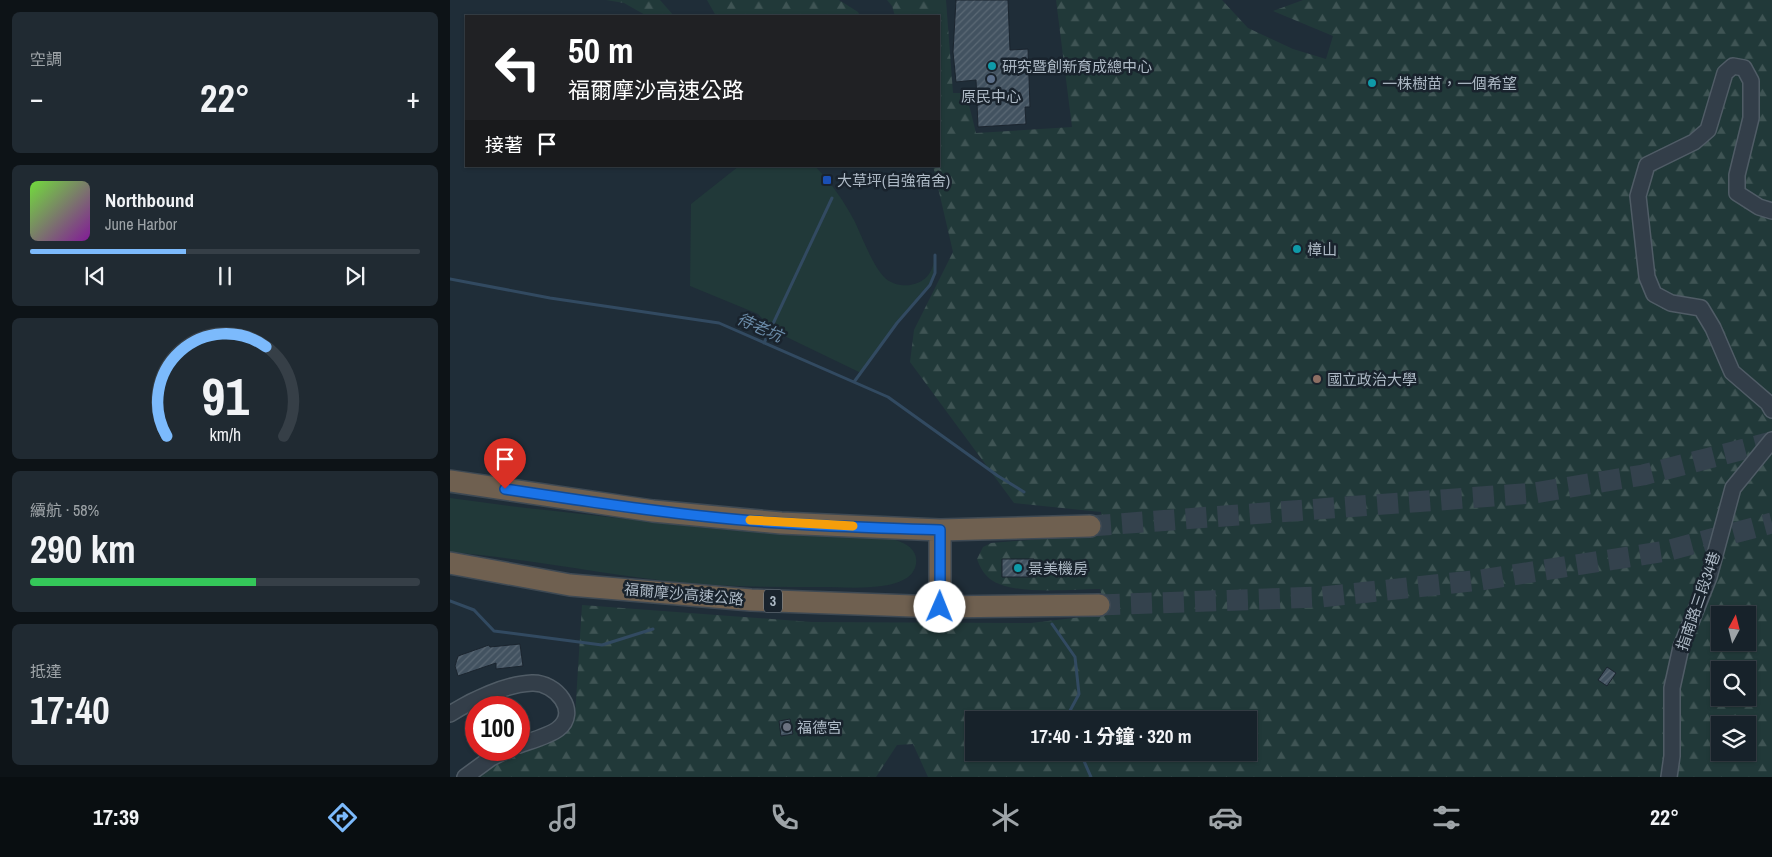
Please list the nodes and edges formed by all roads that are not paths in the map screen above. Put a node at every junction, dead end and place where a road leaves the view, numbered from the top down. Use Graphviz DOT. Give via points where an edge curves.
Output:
graph roads {
  1 [pos="1772,211"];
  2 [pos="1772,410"];
  3 [pos="1772,440"];
  4 [pos="450,481"];
  5 [pos="1090,526"];
  6 [pos="940,530"];
  7 [pos="450,563"];
  8 [pos="1099,605"];
  9 [pos="940,607"];
  10 [pos="488,696"];
  11 [pos="465,705"];
  12 [pos="450,714"];
  13 [pos="530,740"];
  14 [pos="488,761"];
  15 [pos="466,777"];
  16 [pos="1669,777"];
  1 -- 2 [label="street" via="1737,193 1737,176 1751,118 1751,81 1744,68 1733,66 1725,73 1708,130 1694,142 1647,165 1638,196 1646,277 1654,294 1671,303 1701,308 1732,372"];
  3 -- 16 [label="street, 指南路三段34巷" via="1733,488 1709,578 1681,647 1672,688"];
  4 -- 6 [label="highway" via="663,512 780,523"];
  5 -- 6 [label="highway"];
  6 -- 9 [label="highway"];
  7 -- 9 [label="highway, 福爾摩沙高速公路 / 3" via="570,585 751,600"];
  8 -- 9 [label="highway, 福爾摩沙高速公路 / 3"];
  10 -- 13 [label="street" via="514,686 534,683 555,690 563,698 565,721 557,729"];
  11 -- 12 [label="street"];
  14 -- 15 [label="street"];
}
